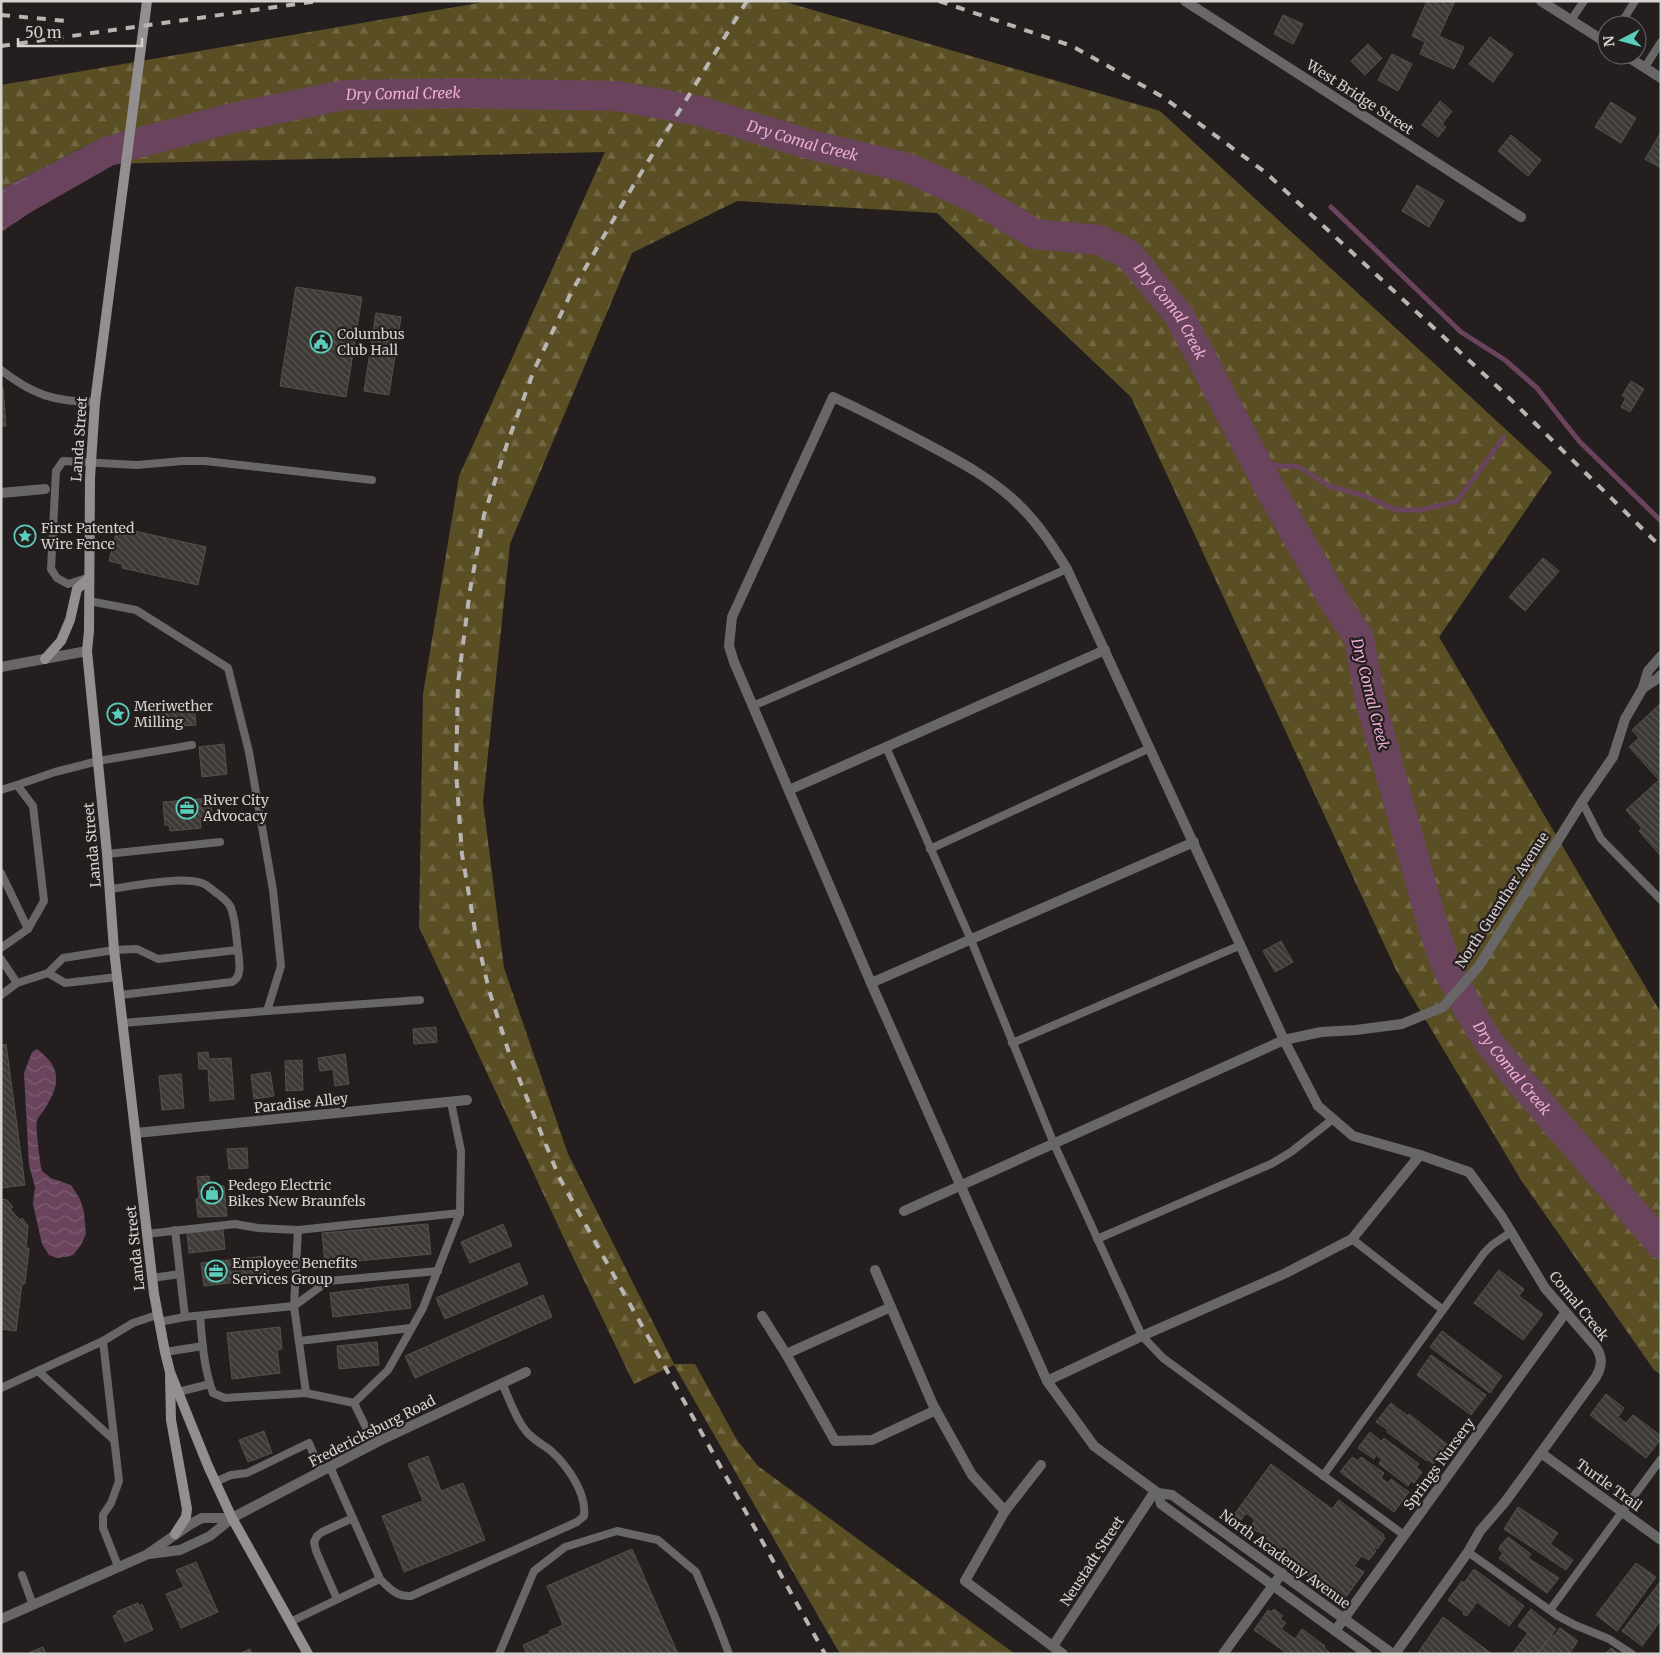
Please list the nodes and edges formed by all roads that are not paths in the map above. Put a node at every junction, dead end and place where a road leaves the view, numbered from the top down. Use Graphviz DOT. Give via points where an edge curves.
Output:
graph roads {
  1 [pos="147,1"];
  2 [pos="1185,1"];
  3 [pos="1541,1"];
  4 [pos="1584,1"];
  5 [pos="1635,1"];
  6 [pos="1626,15"];
  7 [pos="1571,20"];
  8 [pos="1597,37"];
  9 [pos="1661,42"];
  10 [pos="1641,65"];
  11 [pos="1644,67"];
  12 [pos="1661,78"];
  13 [pos="1521,216"];
  14 [pos="1,370"];
  15 [pos="95,402"];
  16 [pos="91,462"];
  17 [pos="372,480"];
  18 [pos="45,490"];
  19 [pos="1,493"];
  20 [pos="1067,569"];
  21 [pos="89,578"];
  22 [pos="89,601"];
  23 [pos="1105,650"];
  24 [pos="87,651"];
  25 [pos="1661,656"];
  26 [pos="45,658"];
  27 [pos="1,667"];
  28 [pos="1661,675"];
  29 [pos="1643,688"];
  30 [pos="752,706"];
  31 [pos="192,745"];
  32 [pos="886,747"];
  33 [pos="1150,748"];
  34 [pos="98,761"];
  35 [pos="17,785"];
  36 [pos="1,790"];
  37 [pos="789,790"];
  38 [pos="1582,802"];
  39 [pos="220,842"];
  40 [pos="1194,842"];
  41 [pos="930,849"];
  42 [pos="107,854"];
  43 [pos="1,873"];
  44 [pos="110,889"];
  45 [pos="1661,900"];
  46 [pos="28,929"];
  47 [pos="971,940"];
  48 [pos="1241,944"];
  49 [pos="1,948"];
  50 [pos="114,950"];
  51 [pos="238,950"];
  52 [pos="1,959"];
  53 [pos="48,973"];
  54 [pos="118,978"];
  55 [pos="17,983"];
  56 [pos="872,983"];
  57 [pos="1,995"];
  58 [pos="120,995"];
  59 [pos="420,1000"];
  60 [pos="267,1011"];
  61 [pos="123,1023"];
  62 [pos="1284,1040"];
  63 [pos="1012,1043"];
  64 [pos="467,1100"];
  65 [pos="451,1102"];
  66 [pos="1333,1119"];
  67 [pos="136,1133"];
  68 [pos="1054,1144"];
  69 [pos="1420,1155"];
  70 [pos="961,1186"];
  71 [pos="904,1210"];
  72 [pos="460,1213"];
  73 [pos="175,1230"];
  74 [pos="298,1230"];
  75 [pos="1511,1232"];
  76 [pos="146,1234"];
  77 [pos="1097,1239"];
  78 [pos="1352,1239"];
  79 [pos="876,1270"];
  80 [pos="438,1271"];
  81 [pos="180,1274"];
  82 [pos="152,1278"];
  83 [pos="294,1306"];
  84 [pos="891,1307"];
  85 [pos="1444,1310"];
  86 [pos="1566,1312"];
  87 [pos="200,1316"];
  88 [pos="762,1316"];
  89 [pos="185,1317"];
  90 [pos="158,1319"];
  91 [pos="411,1328"];
  92 [pos="1142,1336"];
  93 [pos="103,1341"];
  94 [pos="299,1341"];
  95 [pos="203,1346"];
  96 [pos="165,1352"];
  97 [pos="786,1354"];
  98 [pos="38,1370"];
  99 [pos="526,1372"];
  100 [pos="1047,1381"];
  101 [pos="502,1383"];
  102 [pos="210,1384"];
  103 [pos="1,1388"];
  104 [pos="174,1393"];
  105 [pos="306,1393"];
  106 [pos="354,1403"];
  107 [pos="936,1410"];
  108 [pos="114,1440"];
  109 [pos="374,1444"];
  110 [pos="1541,1453"];
  111 [pos="1661,1459"];
  112 [pos="1042,1466"];
  113 [pos="326,1469"];
  114 [pos="1323,1476"];
  115 [pos="215,1482"];
  116 [pos="1157,1492"];
  117 [pos="1005,1511"];
  118 [pos="1622,1512"];
  119 [pos="232,1518"];
  120 [pos="353,1518"];
  121 [pos="176,1534"];
  122 [pos="1404,1535"];
  123 [pos="1661,1540"];
  124 [pos="1468,1552"];
  125 [pos="146,1555"];
  126 [pos="118,1566"];
  127 [pos="1282,1573"];
  128 [pos="22,1576"];
  129 [pos="380,1580"];
  130 [pos="1273,1585"];
  131 [pos="337,1599"];
  132 [pos="33,1605"];
  133 [pos="1550,1610"];
  134 [pos="1344,1618"];
  135 [pos="1,1619"];
  136 [pos="290,1622"];
  137 [pos="1335,1631"];
  138 [pos="1053,1646"];
  139 [pos="308,1654"];
  140 [pos="499,1654"];
  141 [pos="729,1654"];
  142 [pos="1063,1654"];
  143 [pos="1223,1654"];
  144 [pos="1367,1654"];
  145 [pos="1394,1654"];
  146 [pos="1632,1654"];
  1 -- 15 [label="main road, Landa Street"];
  2 -- 13 [label="street, West Bridge Street"];
  3 -- 7 [label="street"];
  4 -- 7 [label="lane"];
  5 -- 6 [label="lane"];
  7 -- 8 [label="street"];
  9 -- 11 [label="lane"];
  10 -- 11 [label="street"];
  11 -- 12 [label="street"];
  14 -- 15 [label="lane" via="45,397"];
  15 -- 16 [label="main road, Landa Street"];
  16 -- 17 [label="lane" via="137,465 204,461"];
  16 -- 21 [label="main road, Landa Street"];
  16 -- 21 [label="lane" via="63,461 56,471 51,569 57,578 68,584"];
  18 -- 19 [label="street"];
  20 -- 23 [label="street, Comal Creek"];
  20 -- 30 [label="lane"];
  20 -- 30 [label="street, Comal Creek" via="1050,541 1022,508 987,479 833,397 732,617 730,646"];
  21 -- 22 [label="main road, Landa Street"];
  21 -- 26 [label="main road" via="77,588 70,620 61,641"];
  22 -- 24 [label="main road, Landa Street"];
  22 -- 60 [label="lane" via="136,610 228,668 250,752 273,890 281,966"];
  23 -- 32 [label="street"];
  23 -- 33 [label="street, Comal Creek"];
  24 -- 26 [label="street"];
  24 -- 34 [label="main road, Landa Street"];
  25 -- 29 [label="street, North Guenther Avenue" via="1648,671"];
  26 -- 27 [label="street"];
  28 -- 29 [label="street, North Guenther Avenue"];
  29 -- 38 [label="street, North Guenther Avenue" via="1625,720 1613,757"];
  30 -- 37 [label="street"];
  31 -- 34 [label="lane"];
  32 -- 37 [label="street"];
  32 -- 41 [label="lane"];
  33 -- 40 [label="street, Comal Creek"];
  33 -- 41 [label="lane"];
  34 -- 35 [label="lane"];
  34 -- 42 [label="main road, Landa Street"];
  35 -- 36 [label="lane"];
  35 -- 46 [label="lane" via="33,806 44,901"];
  37 -- 56 [label="street"];
  38 -- 45 [label="lane" via="1601,839"];
  38 -- 62 [label="street, North Guenther Avenue" via="1479,966 1442,1007 1402,1024 1321,1032"];
  39 -- 42 [label="lane"];
  40 -- 47 [label="street"];
  40 -- 48 [label="street, Comal Creek"];
  41 -- 47 [label="lane"];
  42 -- 44 [label="main road, Landa Street"];
  43 -- 46 [label="lane"];
  44 -- 50 [label="main road, Landa Street"];
  44 -- 51 [label="lane" via="172,881 204,884 230,906"];
  46 -- 49 [label="lane"];
  47 -- 56 [label="street"];
  47 -- 63 [label="lane"];
  48 -- 62 [label="street, Comal Creek"];
  48 -- 63 [label="lane"];
  50 -- 51 [label="lane" via="137,949 158,959"];
  50 -- 53 [label="lane" via="62,958"];
  50 -- 54 [label="main road, Landa Street"];
  51 -- 58 [label="lane" via="239,975 232,982"];
  52 -- 55 [label="lane"];
  53 -- 54 [label="lane" via="65,983"];
  53 -- 55 [label="lane"];
  54 -- 58 [label="main road, Landa Street"];
  55 -- 57 [label="lane"];
  56 -- 70 [label="street"];
  58 -- 61 [label="main road, Landa Street"];
  59 -- 60 [label="lane"];
  60 -- 61 [label="lane"];
  61 -- 67 [label="main road, Landa Street"];
  62 -- 66 [label="street, Comal Creek" via="1318,1106"];
  62 -- 68 [label="street, North Guenther Avenue"];
  63 -- 68 [label="lane"];
  64 -- 65 [label="street, Paradise Alley"];
  65 -- 67 [label="street, Paradise Alley"];
  65 -- 72 [label="lane" via="461,1151"];
  66 -- 69 [label="street, Comal Creek" via="1353,1136"];
  66 -- 77 [label="lane" via="1272,1164"];
  67 -- 76 [label="main road, Landa Street"];
  68 -- 70 [label="street, North Guenther Avenue"];
  68 -- 77 [label="lane"];
  69 -- 75 [label="street, Comal Creek" via="1469,1172"];
  69 -- 78 [label="street"];
  70 -- 71 [label="street, North Guenther Avenue"];
  70 -- 100 [label="street"];
  72 -- 74 [label="lane"];
  72 -- 80 [label="lane"];
  73 -- 74 [label="lane" via="235,1224"];
  73 -- 76 [label="lane"];
  73 -- 81 [label="lane"];
  74 -- 83 [label="lane"];
  75 -- 85 [label="lane" via="1487,1250"];
  75 -- 86 [label="street, Comal Creek" via="1544,1288"];
  76 -- 82 [label="main road, Landa Street"];
  77 -- 92 [label="lane"];
  78 -- 85 [label="lane"];
  78 -- 92 [label="street" via="1286,1273"];
  79 -- 84 [label="street"];
  80 -- 83 [label="lane" via="328,1281"];
  80 -- 91 [label="lane"];
  81 -- 82 [label="lane"];
  81 -- 89 [label="lane"];
  82 -- 90 [label="main road, Landa Street"];
  83 -- 87 [label="lane"];
  83 -- 94 [label="lane"];
  84 -- 97 [label="street"];
  84 -- 107 [label="street"];
  85 -- 114 [label="lane"];
  86 -- 110 [label="street, Comal Creek" via="1596,1348 1602,1363 1596,1377"];
  86 -- 122 [label="street, Springs Nursery"];
  87 -- 89 [label="lane"];
  87 -- 95 [label="lane"];
  88 -- 97 [label="street"];
  89 -- 90 [label="lane"];
  90 -- 93 [label="lane" via="133,1323"];
  90 -- 96 [label="main road, Landa Street"];
  91 -- 94 [label="lane"];
  91 -- 106 [label="lane" via="388,1370"];
  92 -- 100 [label="street"];
  92 -- 114 [label="lane" via="1163,1358"];
  93 -- 98 [label="lane"];
  93 -- 108 [label="lane"];
  94 -- 105 [label="lane"];
  95 -- 96 [label="lane"];
  95 -- 102 [label="lane"];
  96 -- 104 [label="main road, Landa Street"];
  97 -- 107 [label="street" via="835,1440 872,1440"];
  98 -- 103 [label="lane"];
  98 -- 108 [label="lane"];
  99 -- 101 [label="street, Fredericksburg Road"];
  100 -- 116 [label="street" via="1094,1446"];
  101 -- 109 [label="street, Fredericksburg Road"];
  101 -- 129 [label="lane" via="526,1432 566,1467 585,1508 584,1516 578,1522 411,1596 393,1591"];
  102 -- 104 [label="lane"];
  102 -- 105 [label="lane" via="213,1393 225,1398"];
  104 -- 115 [label="main road"];
  104 -- 121 [label="main road, Landa Street" via="174,1439 187,1509"];
  105 -- 106 [label="lane"];
  106 -- 109 [label="lane"];
  107 -- 117 [label="street" via="972,1475"];
  108 -- 126 [label="lane" via="119,1481 103,1515 103,1528"];
  109 -- 113 [label="street, Fredericksburg Road"];
  110 -- 118 [label="street, Turtle Trail"];
  110 -- 124 [label="street" via="1480,1531"];
  111 -- 118 [label="lane"];
  112 -- 117 [label="street"];
  113 -- 115 [label="lane" via="309,1443 247,1473"];
  113 -- 119 [label="street, Fredericksburg Road"];
  113 -- 120 [label="lane"];
  114 -- 122 [label="lane"];
  115 -- 119 [label="main road"];
  116 -- 127 [label="street, North Academy Avenue" via="1172,1495"];
  116 -- 130 [label="street, North Academy Avenue" via="1162,1504"];
  116 -- 138 [label="street, Neustadt Street"];
  117 -- 138 [label="street" via="965,1581"];
  118 -- 123 [label="street, Turtle Trail"];
  118 -- 133 [label="lane"];
  119 -- 121 [label="street, Fredericksburg Road" via="202,1518"];
  119 -- 125 [label="street, Fredericksburg Road" via="210,1536 180,1550"];
  119 -- 136 [label="main road"];
  120 -- 129 [label="lane"];
  120 -- 131 [label="lane" via="322,1532 314,1542"];
  121 -- 125 [label="street, Fredericksburg Road"];
  122 -- 134 [label="street, Springs Nursery"];
  124 -- 133 [label="lane"];
  124 -- 145 [label="street"];
  125 -- 126 [label="street, Fredericksburg Road"];
  126 -- 132 [label="street, Fredericksburg Road"];
  127 -- 130 [label="street"];
  127 -- 134 [label="street, North Academy Avenue"];
  128 -- 132 [label="lane"];
  129 -- 131 [label="lane"];
  130 -- 137 [label="street, North Academy Avenue"];
  130 -- 143 [label="street"];
  131 -- 136 [label="lane"];
  132 -- 135 [label="street, Fredericksburg Road"];
  133 -- 146 [label="lane"];
  134 -- 137 [label="street, Springs Nursery"];
  134 -- 145 [label="street, North Academy Avenue"];
  136 -- 139 [label="main road"];
  137 -- 144 [label="street, North Academy Avenue"];
  138 -- 142 [label="street"];
  140 -- 141 [label="lane" via="534,1571 566,1547 617,1531 658,1540 696,1572"];
}
